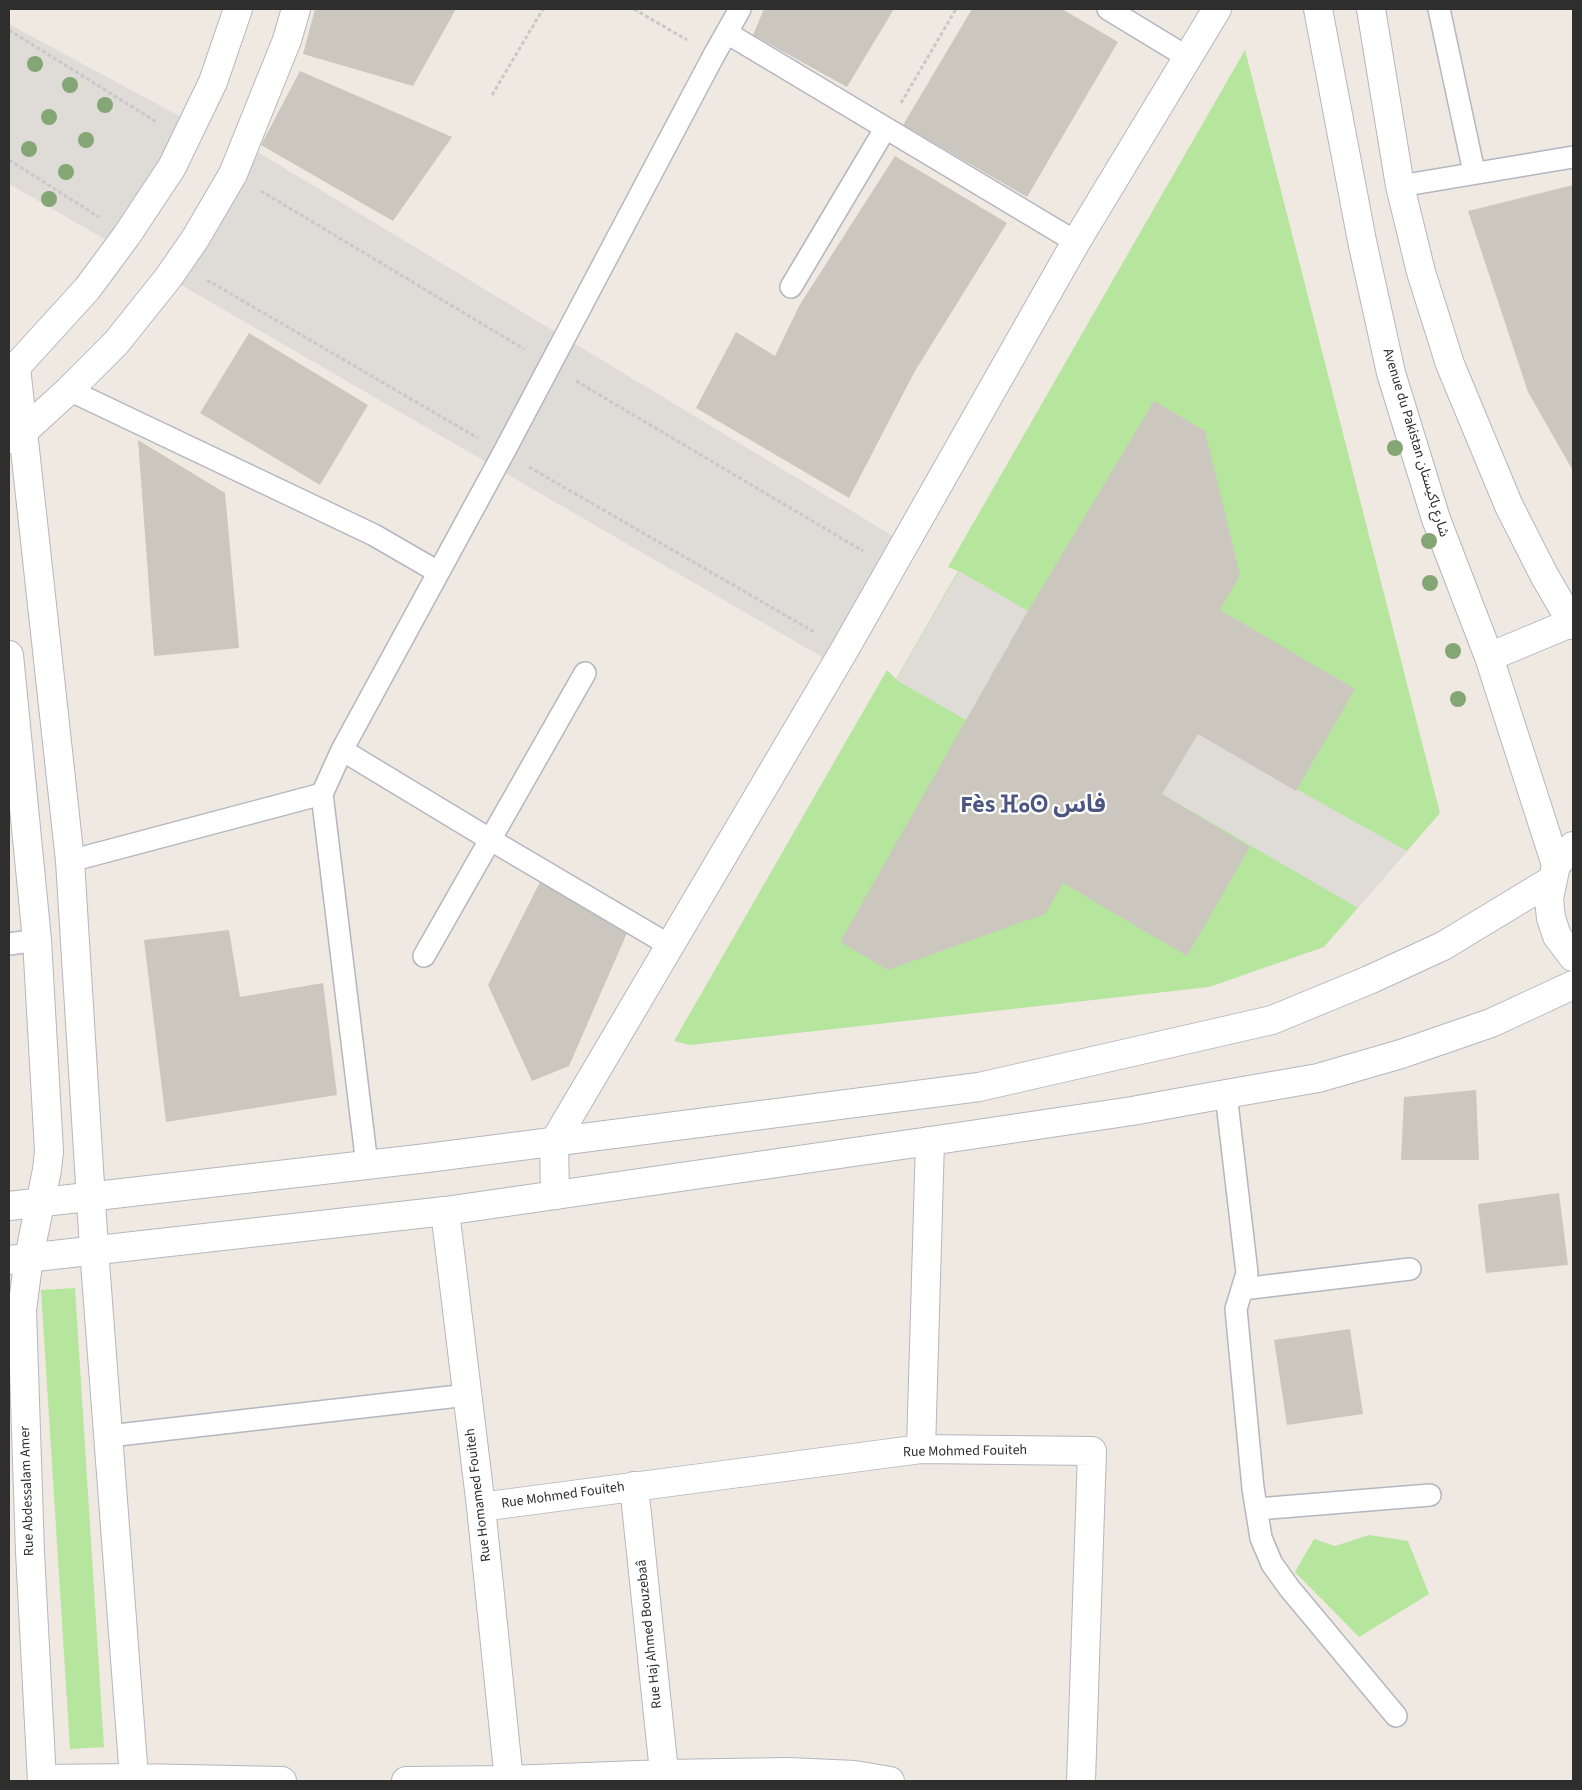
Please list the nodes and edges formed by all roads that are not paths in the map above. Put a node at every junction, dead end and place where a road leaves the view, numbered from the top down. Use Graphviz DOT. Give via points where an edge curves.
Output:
graph roads {
  1 [pos="238,9"];
  2 [pos="296,9"];
  3 [pos="740,9"];
  4 [pos="1108,9"];
  5 [pos="1217,9"];
  6 [pos="1318,9"];
  7 [pos="1371,9"];
  8 [pos="1439,9"];
  9 [pos="727,33"];
  10 [pos="1187,57"];
  11 [pos="886,129"];
  12 [pos="1573,157"];
  13 [pos="1474,172"];
  14 [pos="1400,186"];
  15 [pos="1076,242"];
  16 [pos="791,287"];
  17 [pos="13,370"];
  18 [pos="69,390"];
  19 [pos="16,437"];
  20 [pos="438,572"];
  21 [pos="1573,623"];
  22 [pos="9,655"];
  23 [pos="1490,657"];
  24 [pos="585,673"];
  25 [pos="342,750"];
  26 [pos="322,794"];
  27 [pos="490,840"];
  28 [pos="70,861"];
  29 [pos="1560,864"];
  30 [pos="37,940"];
  31 [pos="9,944"];
  32 [pos="670,945"];
  33 [pos="424,956"];
  34 [pos="1573,957"];
  35 [pos="1573,985"];
  36 [pos="1226,1094"];
  37 [pos="930,1141"];
  38 [pos="554,1142"];
  39 [pos="367,1165"];
  40 [pos="555,1195"];
  41 [pos="91,1197"];
  42 [pos="40,1202"];
  43 [pos="9,1206"];
  44 [pos="445,1211"];
  45 [pos="94,1249"];
  46 [pos="19,1258"];
  47 [pos="1410,1269"];
  48 [pos="1242,1289"];
  49 [pos="467,1395"];
  50 [pos="109,1436"];
  51 [pos="921,1450"];
  52 [pos="634,1486"];
  53 [pos="1430,1496"];
  54 [pos="481,1507"];
  55 [pos="1256,1509"];
  56 [pos="19,1545"];
  57 [pos="1396,1716"];
  58 [pos="134,1778"];
  59 [pos="665,1778"];
  60 [pos="42,1780"];
  61 [pos="282,1781"];
  62 [pos="406,1781"];
  63 [pos="509,1781"];
  64 [pos="890,1781"];
  65 [pos="1080,1781"];
  1 -- 17 [label="street" via="213,82 172,167 87,289"];
  2 -- 18 [label="street" via="288,40 233,174 195,239 116,343"];
  3 -- 9 [label="lane"];
  4 -- 10 [label="lane"];
  5 -- 10 [label="street"];
  6 -- 23 [label="street, Avenue du Pakistan شارع باكيستان" via="1391,373 1436,518"];
  7 -- 14 [label="street"];
  8 -- 13 [label="lane"];
  9 -- 11 [label="lane"];
  9 -- 20 [label="lane"];
  10 -- 15 [label="street"];
  11 -- 15 [label="lane"];
  11 -- 16 [label="lane"];
  12 -- 13 [label="lane"];
  13 -- 14 [label="lane"];
  14 -- 21 [label="street" via="1421,272 1450,364 1508,506"];
  15 -- 32 [label="street" via="845,649"];
  17 -- 19 [label="street"];
  18 -- 19 [label="street"];
  18 -- 20 [label="lane" via="374,535"];
  19 -- 28 [label="street"];
  20 -- 25 [label="lane"];
  21 -- 23 [label="street"];
  22 -- 30 [label="street, Rue Abdessalam Amer"];
  23 -- 29 [label="street, Avenue du Pakistan شارع باكيستان"];
  24 -- 27 [label="lane"];
  25 -- 26 [label="lane"];
  25 -- 27 [label="lane"];
  26 -- 28 [label="lane"];
  26 -- 39 [label="lane"];
  27 -- 32 [label="lane"];
  27 -- 33 [label="lane"];
  28 -- 41 [label="street"];
  29 -- 34 [label="street" via="1549,899 1551,918 1557,936"];
  29 -- 38 [label="street" via="1442,946 1272,1020 979,1087"];
  30 -- 31 [label="lane"];
  30 -- 42 [label="street, Rue Abdessalam Amer" via="49,1151"];
  32 -- 38 [label="street"];
  35 -- 36 [label="street" via="1491,1022 1401,1054 1318,1078"];
  36 -- 37 [label="street"];
  36 -- 48 [label="lane" via="1247,1273"];
  37 -- 40 [label="street"];
  37 -- 51 [label="street"];
  38 -- 39 [label="street"];
  38 -- 40 [label="street"];
  39 -- 41 [label="street"];
  40 -- 44 [label="street"];
  41 -- 42 [label="street"];
  41 -- 45 [label="street"];
  42 -- 43 [label="street"];
  42 -- 46 [label="street, Rue Abdessalam Amer"];
  44 -- 45 [label="street"];
  44 -- 49 [label="street, Rue Homamed Fouiteh"];
  45 -- 46 [label="street"];
  45 -- 50 [label="street"];
  46 -- 56 [label="street, Rue Abdessalam Amer" via="22,1310"];
  47 -- 48 [label="lane"];
  48 -- 55 [label="lane" via="1236,1309"];
  49 -- 50 [label="lane"];
  49 -- 54 [label="street, Rue Homamed Fouiteh"];
  50 -- 58 [label="street"];
  51 -- 52 [label="street, Rue Mohmed Fouiteh"];
  51 -- 65 [label="street, Rue Mohmed Fouiteh" via="1092,1451"];
  52 -- 54 [label="street, Rue Mohmed Fouiteh"];
  52 -- 59 [label="street, Rue Haj Ahmed Bouzebaâ"];
  53 -- 55 [label="lane"];
  54 -- 63 [label="street, Rue Homamed Fouiteh"];
  55 -- 57 [label="lane" via="1261,1538 1272,1564"];
  56 -- 60 [label="street, Rue Abdessalam Amer"];
  58 -- 60 [label="street"];
  58 -- 61 [label="street"];
  59 -- 63 [label="street"];
  59 -- 64 [label="street" via="797,1773 855,1775"];
  62 -- 63 [label="street"];
}
